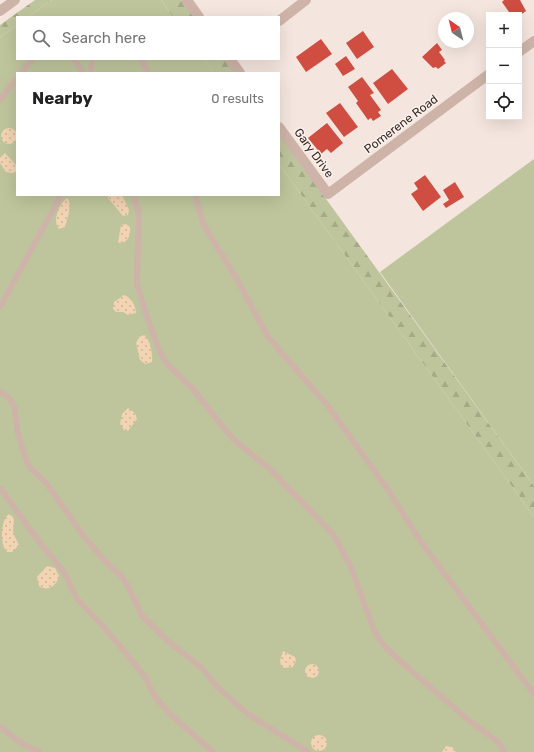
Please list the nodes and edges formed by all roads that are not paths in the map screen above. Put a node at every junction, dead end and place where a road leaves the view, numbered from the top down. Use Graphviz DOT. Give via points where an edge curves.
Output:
graph roads {
  1 [pos="15,0"];
  2 [pos="187,0"];
  3 [pos="306,0"];
  4 [pos="0,11"];
  5 [pos="198,16"];
  6 [pos="280,20"];
  7 [pos="534,41"];
  8 [pos="522,50"];
  9 [pos="31,60"];
  10 [pos="75,60"];
  11 [pos="92,60"];
  12 [pos="141,60"];
  13 [pos="231,60"];
  14 [pos="22,72"];
  15 [pos="82,72"];
  16 [pos="91,72"];
  17 [pos="148,72"];
  18 [pos="239,72"];
  19 [pos="486,76"];
  20 [pos="16,79"];
  21 [pos="0,100"];
  22 [pos="280,128"];
  23 [pos="328,194"];
  24 [pos="60,196"];
  25 [pos="133,196"];
  26 [pos="194,196"];
  27 [pos="0,307"];
  28 [pos="0,392"];
  29 [pos="0,488"];
  30 [pos="534,694"];
  31 [pos="0,727"];
  32 [pos="40,752"];
  33 [pos="213,752"];
  34 [pos="308,752"];
  35 [pos="504,752"];
  1 -- 4 [label="street"];
  2 -- 5 [label="street"];
  3 -- 6 [label="street"];
  7 -- 8 [label="street"];
  9 -- 14 [label="lane"];
  10 -- 15 [label="lane"];
  11 -- 16 [label="lane"];
  12 -- 17 [label="lane"];
  13 -- 18 [label="street"];
  19 -- 23 [label="street, Pomerene Road"];
  20 -- 21 [label="lane"];
  22 -- 23 [label="street, Gary Drive"];
  24 -- 27 [label="lane"];
  25 -- 35 [label="lane" via="139,214 137,283 146,314 166,363 191,387 233,439 270,469 333,534 351,567 374,630 382,643 466,718 498,742"];
  26 -- 30 [label="lane" via="203,223 268,337 328,406 388,490 420,542"];
  28 -- 34 [label="lane" via="9,398 14,406 18,433 30,468 46,483 85,538 121,576 142,616 203,669 217,687 248,714"];
  29 -- 33 [label="lane" via="64,572 77,599 144,675 155,697"];
  31 -- 32 [label="lane" via="24,745"];
}
